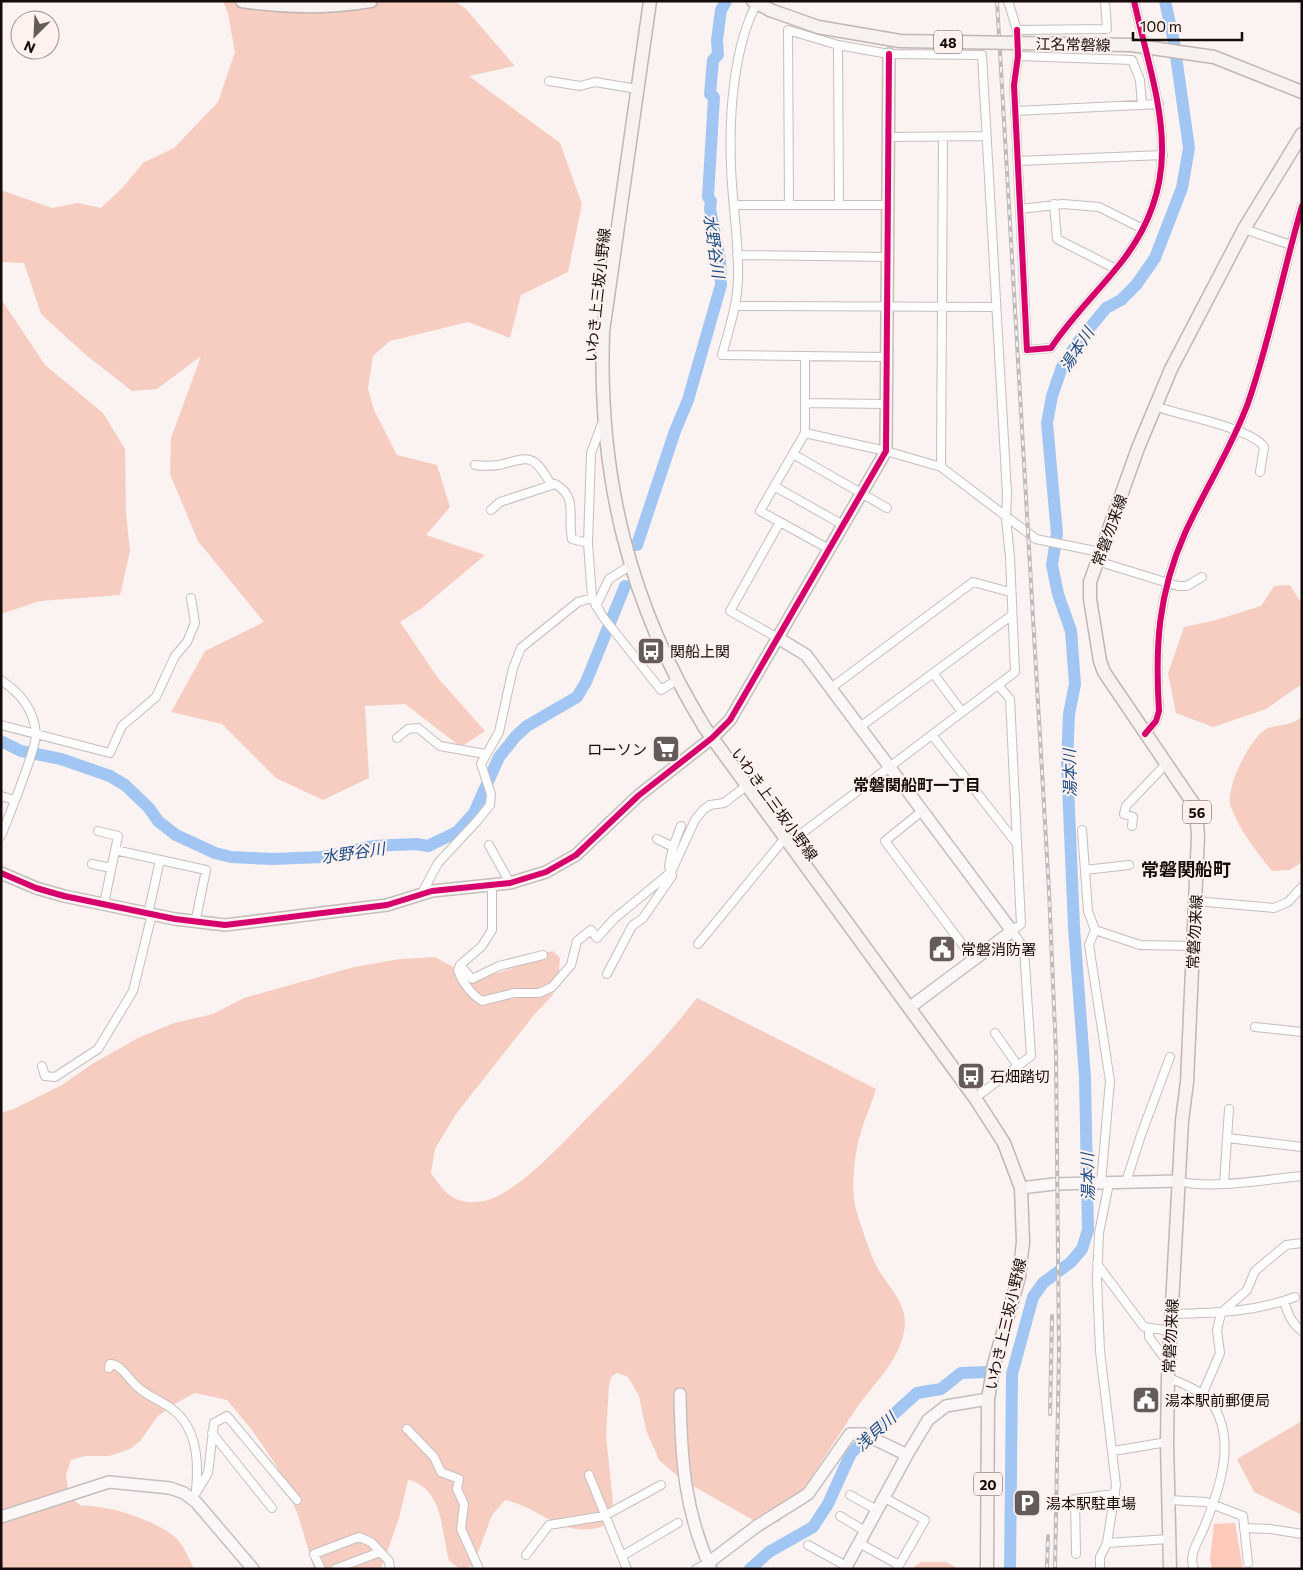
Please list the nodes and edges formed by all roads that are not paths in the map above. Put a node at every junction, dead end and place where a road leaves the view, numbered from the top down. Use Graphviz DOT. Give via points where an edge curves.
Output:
graph roads {
  1 [pos="242,1"];
  2 [pos="371,1"];
  3 [pos="650,1"];
  4 [pos="1008,1"];
  5 [pos="1105,1"];
  6 [pos="1134,1"];
  7 [pos="756,2"];
  8 [pos="1017,30"];
  9 [pos="838,44"];
  10 [pos="1143,46"];
  11 [pos="889,54"];
  12 [pos="1018,56"];
  13 [pos="549,81"];
  14 [pos="637,89"];
  15 [pos="1302,92"];
  16 [pos="1142,104"];
  17 [pos="1159,104"];
  18 [pos="1015,110"];
  19 [pos="1302,134"];
  20 [pos="986,136"];
  21 [pos="888,137"];
  22 [pos="943,137"];
  23 [pos="1163,154"];
  24 [pos="1018,160"];
  25 [pos="1054,204"];
  26 [pos="734,205"];
  27 [pos="789,205"];
  28 [pos="839,205"];
  29 [pos="888,206"];
  30 [pos="1302,206"];
  31 [pos="1021,209"];
  32 [pos="1143,229"];
  33 [pos="1244,229"];
  34 [pos="1290,246"];
  35 [pos="737,255"];
  36 [pos="887,257"];
  37 [pos="1116,269"];
  38 [pos="735,306"];
  39 [pos="887,306"];
  40 [pos="943,307"];
  41 [pos="996,307"];
  42 [pos="805,357"];
  43 [pos="886,357"];
  44 [pos="805,403"];
  45 [pos="886,404"];
  46 [pos="1155,406"];
  47 [pos="604,420"];
  48 [pos="1238,430"];
  49 [pos="805,434"];
  50 [pos="886,451"];
  51 [pos="793,454"];
  52 [pos="474,466"];
  53 [pos="941,467"];
  54 [pos="1260,472"];
  55 [pos="551,484"];
  56 [pos="774,486"];
  57 [pos="861,493"];
  58 [pos="888,508"];
  59 [pos="491,510"];
  60 [pos="1006,518"];
  61 [pos="780,522"];
  62 [pos="843,525"];
  63 [pos="588,543"];
  64 [pos="829,549"];
  65 [pos="1099,557"];
  66 [pos="630,566"];
  67 [pos="1202,577"];
  68 [pos="1168,583"];
  69 [pos="1010,592"];
  70 [pos="191,598"];
  71 [pos="592,598"];
  72 [pos="596,606"];
  73 [pos="1012,615"];
  74 [pos="778,638"];
  75 [pos="933,673"];
  76 [pos="1,680"];
  77 [pos="677,680"];
  78 [pos="998,685"];
  79 [pos="831,688"];
  80 [pos="962,712"];
  81 [pos="1,725"];
  82 [pos="860,727"];
  83 [pos="36,733"];
  84 [pos="1145,734"];
  85 [pos="932,735"];
  86 [pos="397,738"];
  87 [pos="712,738"];
  88 [pos="485,754"];
  89 [pos="1166,764"];
  90 [pos="890,767"];
  91 [pos="746,786"];
  92 [pos="1,796"];
  93 [pos="14,800"];
  94 [pos="922,811"];
  95 [pos="681,826"];
  96 [pos="1132,826"];
  97 [pos="1082,830"];
  98 [pos="98,831"];
  99 [pos="1,836"];
  100 [pos="657,840"];
  101 [pos="787,840"];
  102 [pos="1017,844"];
  103 [pos="489,846"];
  104 [pos="673,847"];
  105 [pos="115,850"];
  106 [pos="160,860"];
  107 [pos="92,864"];
  108 [pos="1129,865"];
  109 [pos="111,868"];
  110 [pos="1085,870"];
  111 [pos="671,872"];
  112 [pos="1,873"];
  113 [pos="510,883"];
  114 [pos="492,886"];
  115 [pos="1302,888"];
  116 [pos="422,893"];
  117 [pos="1195,901"];
  118 [pos="104,904"];
  119 [pos="150,914"];
  120 [pos="195,923"];
  121 [pos="1095,930"];
  122 [pos="1012,931"];
  123 [pos="698,944"];
  124 [pos="1193,946"];
  125 [pos="544,955"];
  126 [pos="974,960"];
  127 [pos="460,965"];
  128 [pos="607,974"];
  129 [pos="909,1008"];
  130 [pos="1255,1027"];
  131 [pos="1302,1032"];
  132 [pos="995,1033"];
  133 [pos="1170,1057"];
  134 [pos="42,1066"];
  135 [pos="1018,1066"];
  136 [pos="975,1098"];
  137 [pos="1229,1110"];
  138 [pos="1228,1138"];
  139 [pos="1302,1147"];
  140 [pos="1302,1176"];
  141 [pos="1178,1181"];
  142 [pos="1126,1182"];
  143 [pos="1102,1183"];
  144 [pos="1224,1183"];
  145 [pos="1021,1188"];
  146 [pos="1302,1243"];
  147 [pos="1097,1264"];
  148 [pos="1295,1297"];
  149 [pos="1284,1301"];
  150 [pos="1221,1313"];
  151 [pos="1172,1314"];
  152 [pos="1149,1329"];
  153 [pos="1170,1331"];
  154 [pos="1302,1331"];
  155 [pos="1170,1356"];
  156 [pos="108,1368"];
  157 [pos="1168,1378"];
  158 [pos="680,1394"];
  159 [pos="1202,1395"];
  160 [pos="988,1399"];
  161 [pos="407,1429"];
  162 [pos="212,1433"];
  163 [pos="1167,1442"];
  164 [pos="1113,1451"];
  165 [pos="907,1455"];
  166 [pos="589,1475"];
  167 [pos="661,1485"];
  168 [pos="1115,1494"];
  169 [pos="850,1495"];
  170 [pos="194,1496"];
  171 [pos="883,1498"];
  172 [pos="297,1500"];
  173 [pos="1169,1500"];
  174 [pos="1212,1505"];
  175 [pos="272,1508"];
  176 [pos="877,1510"];
  177 [pos="604,1516"];
  178 [pos="840,1516"];
  179 [pos="1,1517"];
  180 [pos="678,1523"];
  181 [pos="1244,1528"];
  182 [pos="865,1531"];
  183 [pos="1302,1534"];
  184 [pos="1169,1539"];
  185 [pos="1107,1542"];
  186 [pos="859,1543"];
  187 [pos="808,1545"];
  188 [pos="380,1552"];
  189 [pos="1076,1554"];
  190 [pos="526,1556"];
  191 [pos="622,1556"];
  192 [pos="1248,1563"];
  193 [pos="710,1566"];
  194 [pos="845,1567"];
  195 [pos="898,1567"];
  196 [pos="253,1569"];
  197 [pos="321,1569"];
  198 [pos="335,1569"];
  199 [pos="390,1569"];
  200 [pos="479,1569"];
  201 [pos="627,1569"];
  202 [pos="696,1569"];
  203 [pos="987,1569"];
  204 [pos="1100,1569"];
  205 [pos="1170,1569"];
  206 [pos="1194,1569"];
  1 -- 2 [label="main road" via="297,8"];
  3 -- 14 [label="main road, いわき上三坂小野線 / 20"];
  4 -- 8 [label="street"];
  5 -- 8 [label="street" via="1107,29"];
  6 -- 10 [label="street"];
  7 -- 10 [label="main road, 江名常磐線 / 48, bridge" via="818,27 900,42"];
  7 -- 26 [label="street" via="742,48 732,117"];
  8 -- 12 [label="street"];
  9 -- 11 [label="street"];
  9 -- 27 [label="street" via="788,30"];
  9 -- 28 [label="street"];
  10 -- 15 [label="main road, 江名常磐線 / 48" via="1214,57"];
  10 -- 17 [label="street"];
  11 -- 20 [label="street" via="982,55"];
  11 -- 21 [label="street"];
  12 -- 16 [label="street" via="1132,60 1140,80"];
  12 -- 18 [label="street"];
  13 -- 14 [label="street" via="580,86 595,82"];
  14 -- 47 [label="main road, いわき上三坂小野線 / 20" via="606,301 601,373"];
  16 -- 17 [label="street"];
  16 -- 18 [label="street"];
  17 -- 23 [label="street"];
  18 -- 24 [label="street"];
  19 -- 33 [label="main road, 常磐勿来線 / 56"];
  20 -- 22 [label="street"];
  20 -- 41 [label="street"];
  21 -- 22 [label="street"];
  21 -- 29 [label="street"];
  22 -- 40 [label="street"];
  23 -- 24 [label="street"];
  23 -- 32 [label="street" via="1157,196"];
  24 -- 31 [label="street"];
  25 -- 31 [label="street"];
  25 -- 32 [label="street" via="1099,207"];
  25 -- 37 [label="street" via="1056,239"];
  26 -- 27 [label="street"];
  26 -- 35 [label="street"];
  27 -- 28 [label="street"];
  28 -- 29 [label="street"];
  29 -- 36 [label="street"];
  30 -- 34 [label="street"];
  31 -- 37 [label="street" via="1027,350 1050,348"];
  32 -- 37 [label="street"];
  33 -- 34 [label="street"];
  33 -- 46 [label="main road, 常磐勿来線 / 56"];
  34 -- 48 [label="street" via="1255,381"];
  35 -- 36 [label="street"];
  35 -- 38 [label="street"];
  36 -- 39 [label="street"];
  38 -- 39 [label="street"];
  38 -- 42 [label="street" via="722,355"];
  39 -- 40 [label="street"];
  39 -- 43 [label="street"];
  40 -- 41 [label="street"];
  40 -- 53 [label="street"];
  41 -- 60 [label="street"];
  42 -- 43 [label="street"];
  42 -- 44 [label="street"];
  43 -- 45 [label="street"];
  44 -- 45 [label="street"];
  44 -- 49 [label="street"];
  45 -- 50 [label="street"];
  46 -- 48 [label="street"];
  46 -- 65 [label="main road, 常磐勿来線 / 56"];
  47 -- 63 [label="street" via="591,453"];
  47 -- 66 [label="main road, いわき上三坂小野線 / 20" via="613,496"];
  48 -- 54 [label="street" via="1264,447"];
  48 -- 68 [label="street" via="1186,532"];
  49 -- 50 [label="street"];
  49 -- 51 [label="street"];
  50 -- 53 [label="street"];
  50 -- 57 [label="street"];
  51 -- 56 [label="street"];
  51 -- 57 [label="street"];
  52 -- 55 [label="street" via="498,465 525,458 538,464"];
  53 -- 60 [label="street"];
  55 -- 59 [label="street" via="500,502"];
  55 -- 63 [label="street" via="561,487 570,500 572,539"];
  56 -- 61 [label="street" via="760,511"];
  56 -- 62 [label="street"];
  57 -- 58 [label="street"];
  57 -- 62 [label="street"];
  60 -- 65 [label="street" via="1041,541"];
  60 -- 69 [label="street"];
  61 -- 64 [label="street"];
  61 -- 74 [label="street" via="730,611"];
  62 -- 64 [label="street"];
  63 -- 71 [label="street"];
  64 -- 74 [label="street"];
  65 -- 68 [label="street"];
  65 -- 84 [label="main road, 常磐勿来線 / 56" via="1090,582 1090,599 1100,661 1111,684"];
  66 -- 72 [label="street" via="609,579"];
  66 -- 77 [label="main road, いわき上三坂小野線 / 20"];
  67 -- 68 [label="street" via="1187,586"];
  68 -- 84 [label="street" via="1158,631 1159,711 1156,721"];
  69 -- 73 [label="street"];
  69 -- 79 [label="street" via="973,582"];
  70 -- 83 [label="street" via="195,623 187,642 178,652 156,697 122,726 110,753"];
  71 -- 72 [label="street"];
  71 -- 88 [label="street" via="578,602 521,648 513,668 499,732"];
  72 -- 77 [label="street" via="661,690"];
  73 -- 75 [label="street"];
  73 -- 78 [label="street" via="1015,672"];
  74 -- 79 [label="street" via="806,655"];
  74 -- 87 [label="street" via="730,720"];
  75 -- 80 [label="street"];
  75 -- 82 [label="street"];
  76 -- 83 [label="street" via="15,690 29,708"];
  77 -- 87 [label="main road, いわき上三坂小野線 / 20"];
  78 -- 80 [label="street"];
  78 -- 102 [label="street" via="1010,699"];
  79 -- 82 [label="street"];
  80 -- 85 [label="street"];
  81 -- 83 [label="street"];
  82 -- 90 [label="street"];
  83 -- 93 [label="street"];
  84 -- 89 [label="main road, 常磐勿来線 / 56"];
  85 -- 90 [label="street"];
  85 -- 102 [label="street"];
  86 -- 88 [label="street" via="408,729 418,728 440,746"];
  87 -- 91 [label="main road, いわき上三坂小野線 / 20"];
  87 -- 113 [label="street" via="638,796 576,855 546,872"];
  88 -- 116 [label="street" via="481,764 490,799 486,811 438,863"];
  89 -- 96 [label="street" via="1126,806 1124,814 1133,817"];
  89 -- 117 [label="main road, 常磐勿来線 / 56" via="1196,810"];
  90 -- 94 [label="street"];
  90 -- 101 [label="street"];
  91 -- 101 [label="main road, いわき上三坂小野線 / 20"];
  91 -- 111 [label="street" via="724,803 710,805 703,810 695,820"];
  92 -- 93 [label="street"];
  93 -- 99 [label="street"];
  94 -- 122 [label="street"];
  94 -- 126 [label="street" via="885,842"];
  95 -- 104 [label="street"];
  97 -- 110 [label="street"];
  98 -- 105 [label="street" via="118,836"];
  100 -- 104 [label="street"];
  101 -- 123 [label="street"];
  101 -- 129 [label="main road, いわき上三坂小野線 / 20"];
  102 -- 122 [label="street" via="1021,924"];
  103 -- 113 [label="street"];
  104 -- 111 [label="street"];
  105 -- 106 [label="street"];
  105 -- 109 [label="street"];
  106 -- 119 [label="street"];
  106 -- 120 [label="street" via="206,870"];
  107 -- 109 [label="street"];
  108 -- 110 [label="street"];
  109 -- 118 [label="street"];
  110 -- 121 [label="street" via="1088,911"];
  111 -- 127 [label="street" via="597,938 591,930 577,941 568,970 545,991 514,993 482,1001 461,979"];
  111 -- 128 [label="street" via="672,876 644,918 632,926"];
  112 -- 118 [label="street" via="49,892"];
  113 -- 114 [label="street"];
  114 -- 116 [label="street"];
  114 -- 127 [label="street" via="492,930 482,946"];
  115 -- 117 [label="street" via="1288,902 1274,908"];
  116 -- 120 [label="street" via="387,905 244,924"];
  117 -- 124 [label="main road, 常磐勿来線 / 56"];
  118 -- 119 [label="street"];
  119 -- 120 [label="street"];
  119 -- 134 [label="street" via="132,991 98,1050 55,1077 45,1076"];
  121 -- 124 [label="street" via="1140,945"];
  121 -- 143 [label="street" via="1090,945 1110,1081"];
  122 -- 126 [label="street"];
  122 -- 135 [label="street" via="1024,948 1031,1056"];
  124 -- 141 [label="main road, 常磐勿来線 / 56" via="1187,1082"];
  125 -- 127 [label="street" via="499,966 472,979"];
  126 -- 129 [label="street"];
  129 -- 136 [label="main road, いわき上三坂小野線 / 20"];
  130 -- 131 [label="street"];
  132 -- 135 [label="street"];
  133 -- 142 [label="street"];
  135 -- 136 [label="street"];
  136 -- 145 [label="main road, いわき上三坂小野線 / 20" via="1004,1143"];
  137 -- 138 [label="street"];
  138 -- 139 [label="street"];
  138 -- 144 [label="street"];
  140 -- 144 [label="street"];
  141 -- 142 [label="street"];
  141 -- 144 [label="street"];
  141 -- 151 [label="main road, 常磐勿来線 / 56"];
  142 -- 143 [label="street"];
  143 -- 145 [label="street"];
  143 -- 147 [label="street"];
  145 -- 160 [label="main road, いわき上三坂小野線 / 20" via="1022,1260"];
  146 -- 150 [label="street" via="1286,1245 1255,1270 1246,1290"];
  147 -- 152 [label="street" via="1144,1327"];
  147 -- 164 [label="street" via="1100,1351"];
  148 -- 149 [label="street"];
  149 -- 150 [label="street"];
  149 -- 154 [label="street" via="1295,1326"];
  150 -- 151 [label="street"];
  150 -- 159 [label="street" via="1217,1330 1220,1353"];
  151 -- 153 [label="main road, 常磐勿来線 / 56"];
  152 -- 153 [label="street"];
  152 -- 155 [label="street" via="1149,1336 1163,1356"];
  153 -- 155 [label="main road, 常磐勿来線 / 56"];
  155 -- 157 [label="main road, 常磐勿来線 / 56"];
  156 -- 170 [label="street" via="110,1364 116,1365 139,1389 170,1407 187,1424 193,1437 198,1474"];
  157 -- 159 [label="street"];
  157 -- 163 [label="main road, 常磐勿来線 / 56"];
  158 -- 193 [label="street" via="682,1454 690,1515"];
  159 -- 174 [label="street" via="1210,1400 1217,1413 1225,1448 1223,1470"];
  160 -- 165 [label="street" via="955,1403 936,1412 920,1431"];
  160 -- 203 [label="main road, いわき上三坂小野線 / 20"];
  161 -- 200 [label="street" via="434,1457 441,1472 459,1479 457,1489 464,1504 461,1529"];
  162 -- 170 [label="street" via="208,1473"];
  162 -- 172 [label="street" via="217,1420 230,1418"];
  162 -- 175 [label="street"];
  163 -- 164 [label="street"];
  163 -- 173 [label="main road, 常磐勿来線 / 56"];
  164 -- 168 [label="street"];
  165 -- 171 [label="street"];
  165 -- 193 [label="street" via="864,1434 855,1433 846,1438 824,1473 799,1501 757,1526"];
  166 -- 177 [label="street"];
  167 -- 177 [label="street"];
  168 -- 185 [label="street"];
  168 -- 189 [label="street" via="1075,1499"];
  169 -- 176 [label="street"];
  170 -- 179 [label="street" via="170,1488 109,1482"];
  170 -- 196 [label="street"];
  171 -- 176 [label="street"];
  171 -- 195 [label="street" via="925,1520"];
  173 -- 174 [label="street"];
  173 -- 184 [label="main road, 常磐勿来線 / 56"];
  174 -- 181 [label="street" via="1243,1516"];
  174 -- 206 [label="street" via="1192,1555"];
  176 -- 182 [label="street"];
  177 -- 190 [label="street" via="549,1525"];
  177 -- 191 [label="street"];
  178 -- 182 [label="street"];
  180 -- 191 [label="street"];
  181 -- 183 [label="street"];
  181 -- 192 [label="street"];
  182 -- 186 [label="street"];
  184 -- 185 [label="street"];
  184 -- 205 [label="main road, 常磐勿来線 / 56"];
  185 -- 204 [label="street" via="1100,1557"];
  186 -- 194 [label="street"];
  186 -- 195 [label="street"];
  187 -- 194 [label="street"];
  188 -- 197 [label="street" via="365,1538 353,1538 314,1554"];
  188 -- 198 [label="street"];
  188 -- 199 [label="street" via="389,1561"];
  191 -- 201 [label="street"];
  193 -- 202 [label="street"];
}
